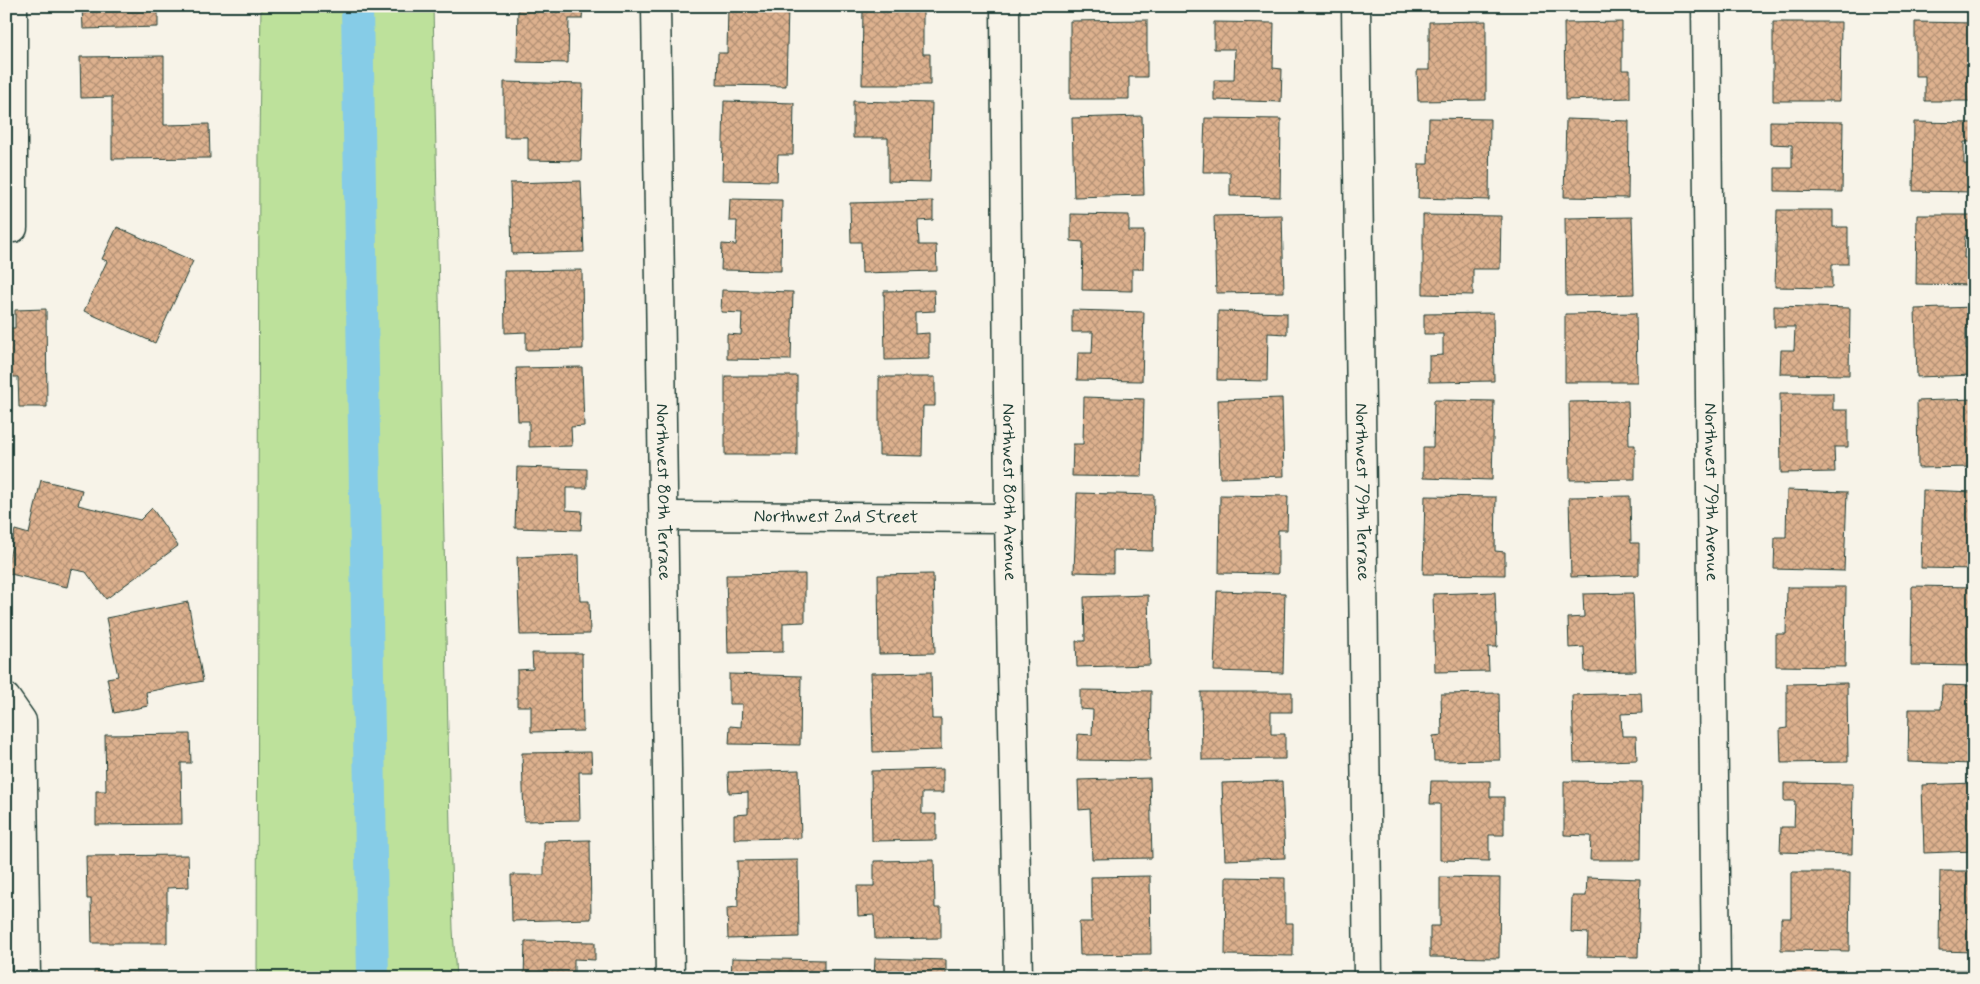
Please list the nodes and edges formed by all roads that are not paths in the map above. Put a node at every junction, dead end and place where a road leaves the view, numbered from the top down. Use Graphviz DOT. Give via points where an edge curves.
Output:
graph roads {
  1 [pos="13,6"];
  2 [pos="656,6"];
  3 [pos="1005,6"];
  4 [pos="1356,6"];
  5 [pos="1706,6"];
  6 [pos="13,228"];
  7 [pos="664,516"];
  8 [pos="1008,518"];
  9 [pos="6,698"];
  10 [pos="26,978"];
  11 [pos="670,978"];
  12 [pos="1018,978"];
  13 [pos="1368,978"];
  14 [pos="1716,978"];
  1 -- 6 [label="street"];
  2 -- 7 [label="street, Northwest 80th Terrace"];
  3 -- 8 [label="street, Northwest 80th Avenue"];
  4 -- 13 [label="street, Northwest 79th Terrace"];
  5 -- 14 [label="street, Northwest 79th Avenue"];
  7 -- 8 [label="street, Northwest 2nd Street"];
  7 -- 11 [label="street, Northwest 80th Terrace"];
  8 -- 12 [label="street, Northwest 80th Avenue"];
  9 -- 10 [label="street" via="22,721"];
}
